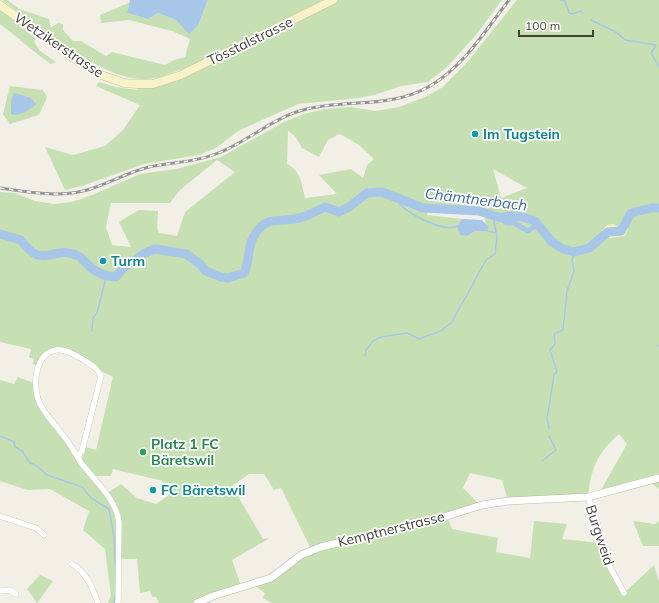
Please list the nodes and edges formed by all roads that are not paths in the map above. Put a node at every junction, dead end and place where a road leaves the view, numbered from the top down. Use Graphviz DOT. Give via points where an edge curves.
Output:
graph roads {
  1 [pos="333,0"];
  2 [pos="0,5"];
  3 [pos="166,81"];
  4 [pos="78,457"];
  5 [pos="659,478"];
  6 [pos="588,497"];
  7 [pos="0,516"];
  8 [pos="44,535"];
  9 [pos="72,564"];
  10 [pos="0,591"];
  11 [pos="16,594"];
  12 [pos="624,594"];
  13 [pos="98,603"];
  14 [pos="118,603"];
  15 [pos="197,603"];
  1 -- 3 [label="main road, Tösstalstrasse"];
  2 -- 3 [label="main road, Wetzikerstrasse" via="101,76 124,83 153,84"];
  4 -- 4 [label="street" via="82,452 101,376 97,368 57,349 49,352 41,360 37,375 38,399 43,410"];
  4 -- 14 [label="street" via="117,509"];
  5 -- 6 [label="street, Kemptnerstrasse"];
  6 -- 12 [label="street, Burgweid" via="605,558"];
  6 -- 15 [label="street, Kemptnerstrasse" via="487,504 431,521 321,547 301,555 272,578"];
  7 -- 8 [label="street" via="36,528"];
  9 -- 13 [label="street" via="91,584"];
  10 -- 11 [label="street" via="9,590"];
}
